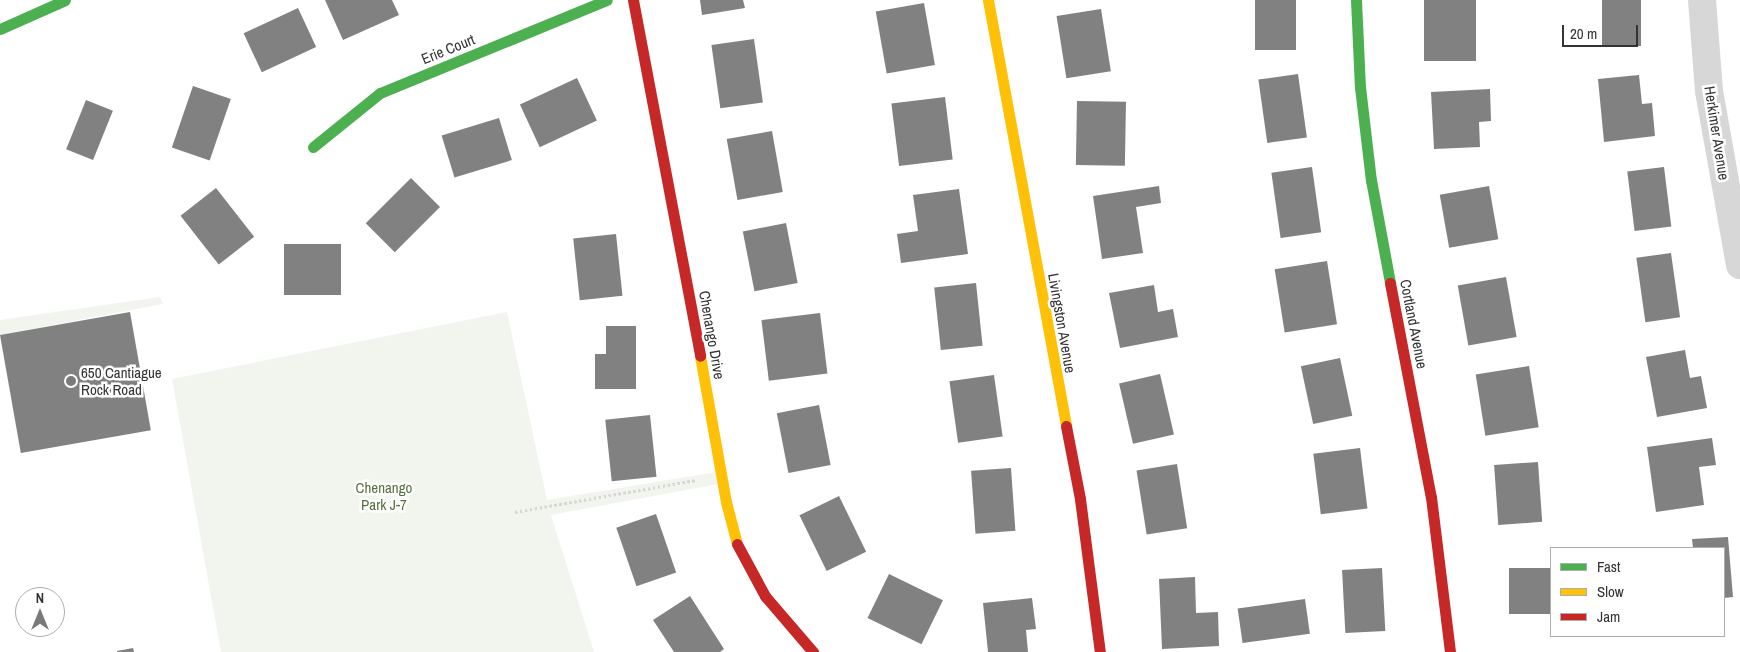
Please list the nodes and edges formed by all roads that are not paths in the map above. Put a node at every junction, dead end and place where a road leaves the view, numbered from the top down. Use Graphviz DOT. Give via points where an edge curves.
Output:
graph roads {
  1 [pos="65,0"];
  2 [pos="608,0"];
  3 [pos="633,0"];
  4 [pos="988,0"];
  5 [pos="1356,0"];
  6 [pos="1702,0"];
  7 [pos="0,29"];
  8 [pos="313,147"];
  9 [pos="1740,265"];
  10 [pos="813,652"];
  11 [pos="1100,652"];
  12 [pos="1450,652"];
  1 -- 7 [label="street"];
  2 -- 8 [label="street, Erie Court" via="380,93"];
  3 -- 10 [label="street, Chenango Drive" via="664,151 721,476 737,544 765,596"];
  4 -- 11 [label="street, Livingston Avenue" via="1080,499"];
  5 -- 12 [label="street, Cortland Avenue" via="1360,87 1371,180 1431,497"];
  6 -- 9 [label="street, Herkimer Avenue" via="1709,91"];
}
